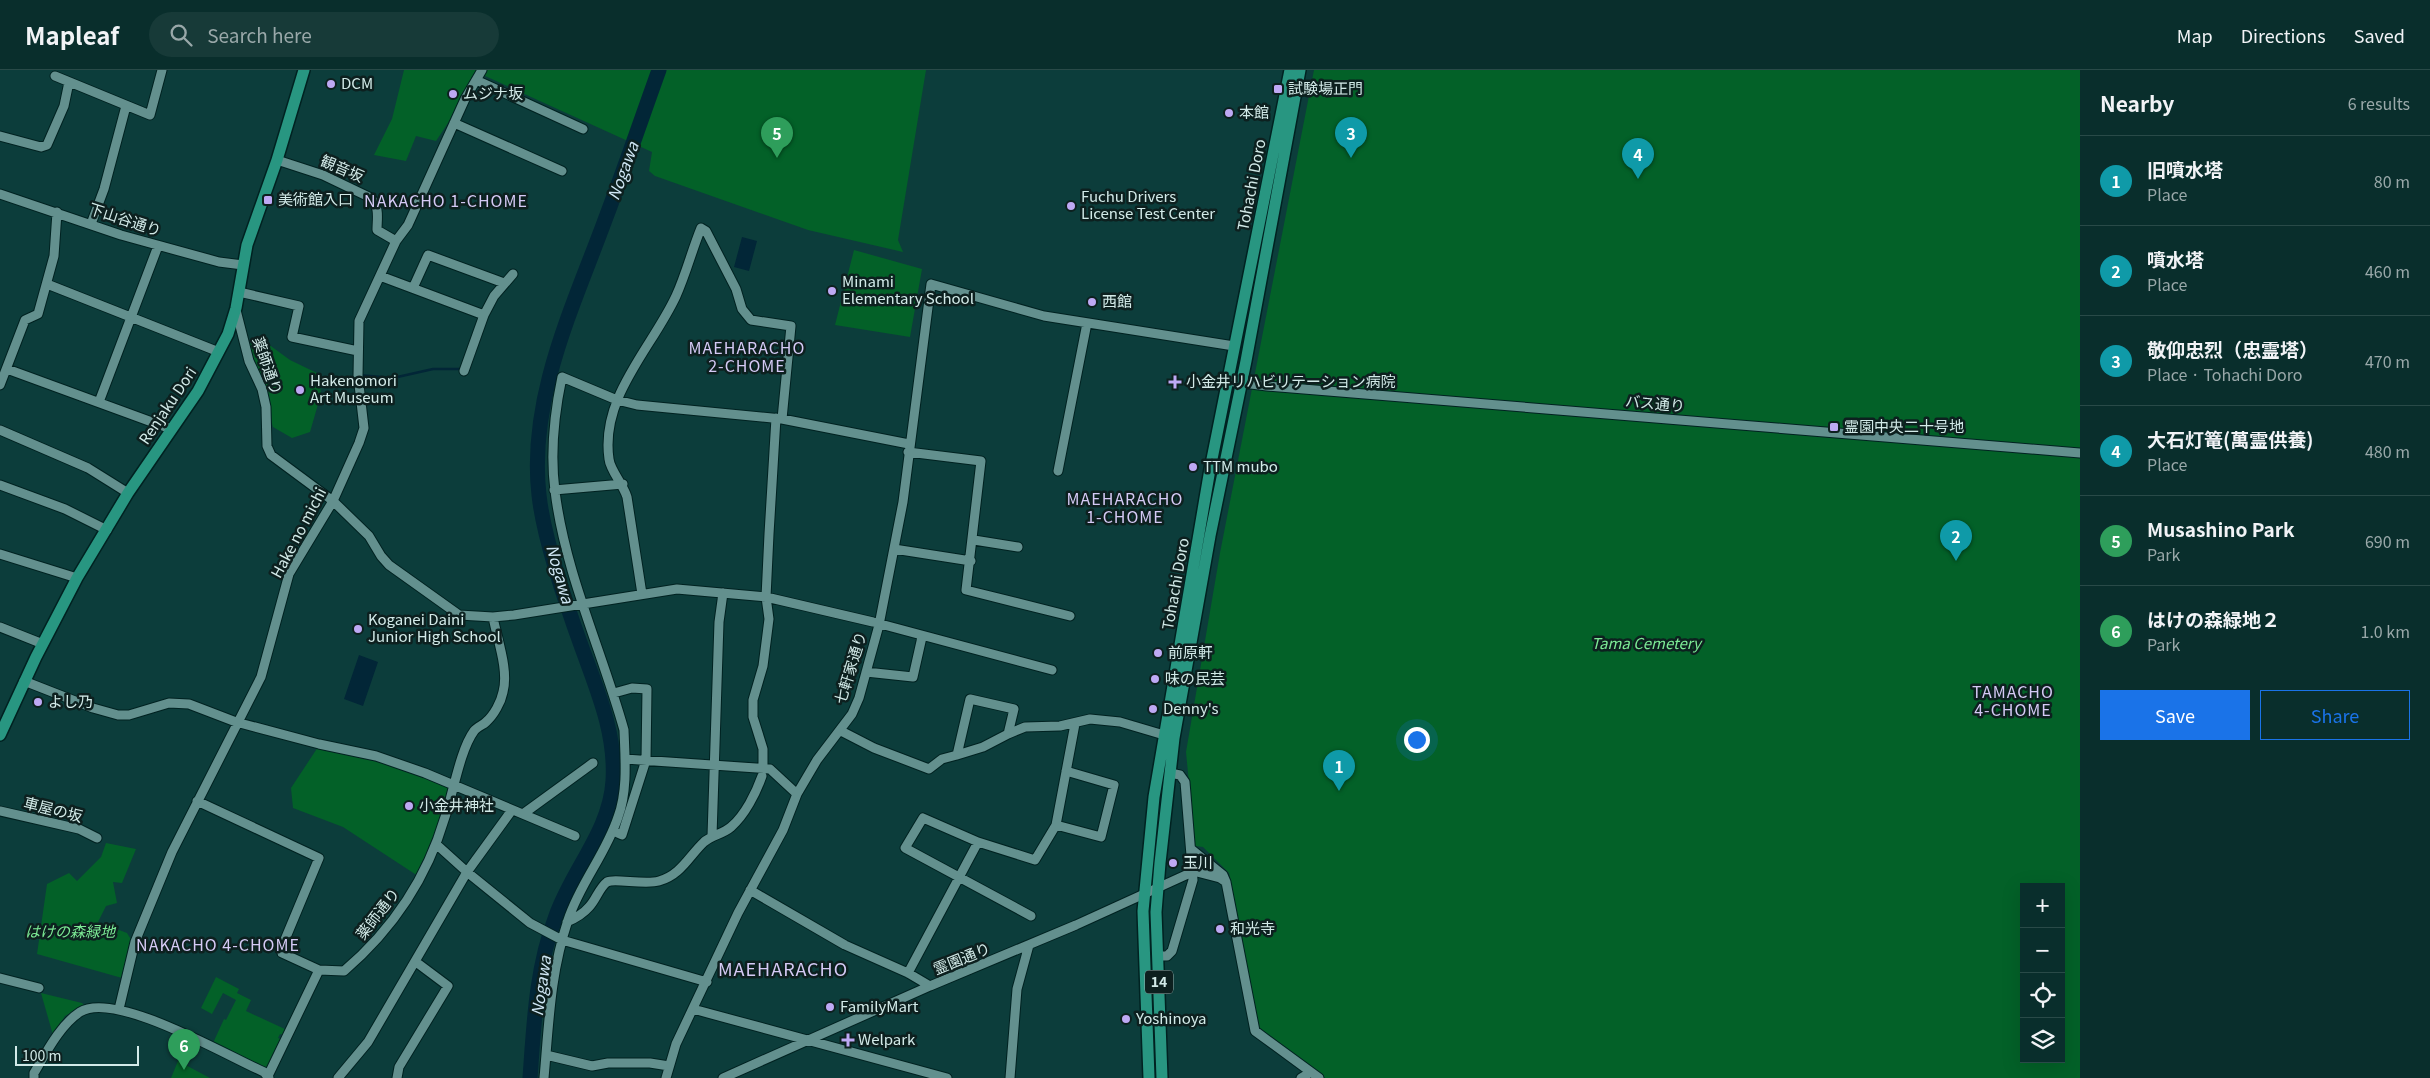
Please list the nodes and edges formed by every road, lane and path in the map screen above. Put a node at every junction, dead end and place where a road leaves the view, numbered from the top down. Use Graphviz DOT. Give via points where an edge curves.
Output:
graph roads {
  1 [pos="162,70"];
  2 [pos="304,70"];
  3 [pos="482,70"];
  4 [pos="1290,70"];
  5 [pos="1300,70"];
  6 [pos="55,76"];
  7 [pos="476,80"];
  8 [pos="69,82"];
  9 [pos="126,106"];
  10 [pos="454,123"];
  11 [pos="583,129"];
  12 [pos="0,136"];
  13 [pos="277,160"];
  14 [pos="562,171"];
  15 [pos="0,194"];
  16 [pos="57,212"];
  17 [pos="91,224"];
  18 [pos="396,241"];
  19 [pos="158,246"];
  20 [pos="243,265"];
  21 [pos="513,274"];
  22 [pos="380,276"];
  23 [pos="504,283"];
  24 [pos="47,284"];
  25 [pos="1260,287"];
  26 [pos="413,288"];
  27 [pos="239,292"];
  28 [pos="236,308"];
  29 [pos="484,315"];
  30 [pos="131,318"];
  31 [pos="1087,323"];
  32 [pos="1234,349"];
  33 [pos="358,351"];
  34 [pos="219,352"];
  35 [pos="7,369"];
  36 [pos="464,371"];
  37 [pos="1227,381"];
  38 [pos="1242,384"];
  39 [pos="0,385"];
  40 [pos="617,400"];
  41 [pos="99,402"];
  42 [pos="779,418"];
  43 [pos="171,428"];
  44 [pos="0,430"];
  45 [pos="909,448"];
  46 [pos="2080,453"];
  47 [pos="1058,472"];
  48 [pos="623,484"];
  49 [pos="0,486"];
  50 [pos="554,490"];
  51 [pos="128,493"];
  52 [pos="333,501"];
  53 [pos="107,530"];
  54 [pos="974,540"];
  55 [pos="1018,547"];
  56 [pos="894,549"];
  57 [pos="0,554"];
  58 [pos="971,561"];
  59 [pos="77,578"];
  60 [pos="724,593"];
  61 [pos="642,594"];
  62 [pos="766,597"];
  63 [pos="584,604"];
  64 [pos="1070,616"];
  65 [pos="493,617"];
  66 [pos="879,625"];
  67 [pos="0,627"];
  68 [pos="922,637"];
  69 [pos="43,644"];
  70 [pos="1052,670"];
  71 [pos="866,672"];
  72 [pos="24,681"];
  73 [pos="614,693"];
  74 [pos="236,722"];
  75 [pos="1075,724"];
  76 [pos="841,731"];
  77 [pos="1008,734"];
  78 [pos="0,735"];
  79 [pos="1164,735"];
  80 [pos="957,755"];
  81 [pos="626,759"];
  82 [pos="646,760"];
  83 [pos="593,763"];
  84 [pos="714,764"];
  85 [pos="1066,771"];
  86 [pos="763,772"];
  87 [pos="1170,773"];
  88 [pos="453,785"];
  89 [pos="798,794"];
  90 [pos="198,800"];
  91 [pos="512,810"];
  92 [pos="0,811"];
  93 [pos="523,814"];
  94 [pos="1056,825"];
  95 [pos="613,831"];
  96 [pos="575,836"];
  97 [pos="712,836"];
  98 [pos="97,838"];
  99 [pos="978,842"];
  100 [pos="436,844"];
  101 [pos="1192,849"];
  102 [pos="1210,864"];
  103 [pos="1193,871"];
  104 [pos="467,872"];
  105 [pos="959,877"];
  106 [pos="1226,882"];
  107 [pos="1158,887"];
  108 [pos="750,890"];
  109 [pos="1143,895"];
  110 [pos="1031,916"];
  111 [pos="567,922"];
  112 [pos="562,940"];
  113 [pos="1029,945"];
  114 [pos="1158,956"];
  115 [pos="416,962"];
  116 [pos="320,970"];
  117 [pos="908,973"];
  118 [pos="0,978"];
  119 [pos="707,982"];
  120 [pos="930,986"];
  121 [pos="39,988"];
  122 [pos="693,1009"];
  123 [pos="119,1010"];
  124 [pos="805,1041"];
  125 [pos="546,1055"];
  126 [pos="668,1066"];
  127 [pos="1311,1072"];
  128 [pos="908,1073"];
  129 [pos="268,1077"];
  130 [pos="34,1078"];
  131 [pos="338,1078"];
  132 [pos="397,1078"];
  133 [pos="544,1078"];
  134 [pos="666,1078"];
  135 [pos="724,1078"];
  136 [pos="946,1078"];
  137 [pos="1010,1078"];
  138 [pos="1149,1078"];
  139 [pos="1162,1078"];
  140 [pos="1301,1078"];
  141 [pos="1319,1078"];
  1 -- 9 [label="street" via="150,115"];
  2 -- 13 [label="main road, Renjaku Dori"];
  3 -- 7 [label="street, Hake no michi"];
  4 -- 32 [label="main road, Tohachi Doro / 14"];
  5 -- 25 [label="main road, Tohachi Doro / 14"];
  6 -- 8 [label="street"];
  7 -- 10 [label="street, Hake no michi"];
  7 -- 11 [label="street"];
  8 -- 9 [label="street"];
  8 -- 12 [label="street" via="64,106 47,145 41,148"];
  9 -- 17 [label="street" via="104,189"];
  10 -- 14 [label="street"];
  10 -- 18 [label="street, Hake no michi" via="408,225"];
  13 -- 18 [label="street, 観音坂" via="324,175 371,198 378,213 377,230"];
  13 -- 20 [label="main road, Renjaku Dori"];
  15 -- 16 [label="street, 下山谷通り"];
  16 -- 17 [label="street, 下山谷通り"];
  16 -- 24 [label="street" via="54,256"];
  17 -- 19 [label="street, 下山谷通り"];
  18 -- 22 [label="street, Hake no michi"];
  19 -- 20 [label="street, 下山谷通り"];
  19 -- 30 [label="street"];
  20 -- 27 [label="main road, Renjaku Dori"];
  21 -- 23 [label="street"];
  22 -- 26 [label="street"];
  22 -- 33 [label="street, Hake no michi" via="359,321"];
  23 -- 26 [label="street" via="428,255"];
  23 -- 29 [label="street"];
  24 -- 30 [label="street"];
  24 -- 35 [label="street" via="38,314 24,320"];
  25 -- 32 [label="main road" via="1242,349 1237,352"];
  25 -- 38 [label="main road, Tohachi Doro / 14"];
  26 -- 29 [label="street"];
  27 -- 28 [label="main road, Renjaku Dori"];
  27 -- 33 [label="street" via="299,306 292,337"];
  28 -- 34 [label="main road, Renjaku Dori"];
  28 -- 52 [label="street, 薬師通り" via="249,361 262,389 267,446 271,455"];
  29 -- 36 [label="street"];
  30 -- 34 [label="street"];
  30 -- 41 [label="street"];
  31 -- 32 [label="street"];
  31 -- 45 [label="street, 七軒家通り" via="1011,308 931,284"];
  31 -- 47 [label="street"];
  32 -- 37 [label="main road, Tohachi Doro / 14"];
  33 -- 52 [label="street, Hake no michi" via="364,428"];
  34 -- 43 [label="main road, Renjaku Dori" via="198,391"];
  35 -- 39 [label="street"];
  35 -- 41 [label="street"];
  37 -- 38 [label="street, バス通り"];
  37 -- 79 [label="main road, Tohachi Doro / 14"];
  38 -- 46 [label="street, バス通り"];
  38 -- 87 [label="main road, Tohachi Doro / 14" via="1210,536"];
  40 -- 42 [label="street" via="637,405"];
  40 -- 42 [label="street" via="676,295 701,228 736,289 742,310 751,320 791,326"];
  40 -- 48 [label="street" via="608,444 609,462"];
  40 -- 50 [label="street" via="562,377 553,436"];
  41 -- 43 [label="street"];
  42 -- 45 [label="street"];
  42 -- 62 [label="street" via="771,481"];
  43 -- 51 [label="main road, Renjaku Dori"];
  44 -- 51 [label="street" via="81,464"];
  45 -- 54 [label="street" via="981,461"];
  45 -- 56 [label="street, 七軒家通り"];
  48 -- 50 [label="street"];
  48 -- 61 [label="street"];
  49 -- 53 [label="street" via="65,509"];
  50 -- 63 [label="street" via="562,535"];
  51 -- 53 [label="main road, Renjaku Dori"];
  52 -- 65 [label="street, 薬師通り" via="369,536 389,565 459,615"];
  52 -- 74 [label="street, Hake no michi" via="289,574 261,677"];
  53 -- 59 [label="main road, Renjaku Dori"];
  54 -- 55 [label="street"];
  54 -- 58 [label="street"];
  56 -- 58 [label="street"];
  56 -- 66 [label="street, 七軒家通り"];
  57 -- 59 [label="street"];
  58 -- 64 [label="street" via="966,590"];
  59 -- 69 [label="main road, Renjaku Dori"];
  60 -- 61 [label="street" via="677,589"];
  60 -- 62 [label="street"];
  60 -- 84 [label="street" via="719,622"];
  61 -- 63 [label="street"];
  62 -- 66 [label="street"];
  62 -- 86 [label="street" via="769,619 753,717 763,749"];
  63 -- 65 [label="street"];
  63 -- 73 [label="street"];
  65 -- 88 [label="street, 薬師通り" via="504,674 504,692 488,720 474,730"];
  66 -- 68 [label="street"];
  66 -- 71 [label="street, 七軒家通り"];
  67 -- 69 [label="street"];
  68 -- 70 [label="street"];
  68 -- 71 [label="street" via="913,677"];
  69 -- 72 [label="main road, Renjaku Dori"];
  71 -- 76 [label="street, 七軒家通り" via="859,698"];
  72 -- 74 [label="street" via="118,715 175,703 189,704"];
  72 -- 78 [label="main road, Renjaku Dori"];
  73 -- 81 [label="street" via="624,730"];
  73 -- 82 [label="street" via="632,688 647,689"];
  74 -- 88 [label="street" via="376,756"];
  74 -- 90 [label="street, Hake no michi"];
  75 -- 77 [label="street" via="1025,727"];
  75 -- 79 [label="street" via="1082,720 1114,721"];
  75 -- 85 [label="street"];
  76 -- 80 [label="street" via="929,770 942,758"];
  76 -- 89 [label="street, 七軒家通り" via="816,760"];
  77 -- 80 [label="street" via="983,747"];
  77 -- 80 [label="street" via="1014,709 970,699"];
  79 -- 109 [label="main road, Tohachi Doro / 14"];
  81 -- 82 [label="street"];
  81 -- 95 [label="street" via="619,816"];
  82 -- 84 [label="street"];
  82 -- 95 [label="street" via="622,835"];
  83 -- 93 [label="street"];
  84 -- 86 [label="street"];
  84 -- 97 [label="street"];
  85 -- 94 [label="street"];
  85 -- 94 [label="street" via="1114,785 1101,838"];
  86 -- 89 [label="street" via="770,769"];
  86 -- 97 [label="street" via="754,796 738,820 730,828"];
  87 -- 101 [label="street" via="1180,775 1185,782"];
  87 -- 107 [label="main road, Tohachi Doro / 14"];
  88 -- 91 [label="street"];
  88 -- 100 [label="street, 薬師通り"];
  89 -- 108 [label="street, 七軒家通り" via="783,830"];
  90 -- 116 [label="street" via="319,858 282,953"];
  90 -- 123 [label="street, Hake no michi" via="172,852 135,942"];
  91 -- 93 [label="street"];
  91 -- 104 [label="street"];
  92 -- 98 [label="street, 車屋の坂" via="79,829"];
  93 -- 96 [label="street"];
  94 -- 99 [label="street" via="1035,860"];
  95 -- 111 [label="street" via="575,899"];
  97 -- 111 [label="street" via="677,873 659,881 638,884 612,880 606,883 590,907"];
  99 -- 105 [label="street"];
  99 -- 105 [label="street" via="923,818 905,848"];
  100 -- 104 [label="street"];
  100 -- 116 [label="street, 薬師通り" via="410,898 362,956 344,971"];
  101 -- 102 [label="street"];
  101 -- 103 [label="street"];
  102 -- 103 [label="street, 霊園通り"];
  102 -- 106 [label="street"];
  103 -- 106 [label="street"];
  103 -- 107 [label="street, 霊園通り"];
  103 -- 114 [label="street" via="1172,951 1167,956"];
  104 -- 112 [label="street" via="532,924"];
  104 -- 115 [label="street"];
  105 -- 110 [label="street"];
  105 -- 117 [label="street"];
  106 -- 127 [label="street" via="1255,1031"];
  107 -- 109 [label="street, 霊園通り"];
  107 -- 114 [label="main road, Tohachi Doro / 14"];
  108 -- 117 [label="street" via="845,945"];
  108 -- 119 [label="street, 七軒家通り"];
  109 -- 113 [label="street, 霊園通り"];
  109 -- 138 [label="main road, Tohachi Doro / 14"];
  111 -- 112 [label="street"];
  112 -- 119 [label="street"];
  112 -- 125 [label="street" via="552,980"];
  113 -- 120 [label="street, 霊園通り"];
  113 -- 137 [label="street" via="1017,989"];
  114 -- 139 [label="main road, Tohachi Doro / 14"];
  115 -- 131 [label="street" via="368,1042"];
  115 -- 132 [label="street" via="448,986 399,1067"];
  116 -- 129 [label="street"];
  117 -- 120 [label="street"];
  118 -- 121 [label="street"];
  119 -- 122 [label="street, 七軒家通り"];
  120 -- 124 [label="street, 霊園通り"];
  122 -- 124 [label="street"];
  122 -- 126 [label="street, 七軒家通り"];
  123 -- 129 [label="street" via="178,1030 264,1072"];
  123 -- 130 [label="street" via="92,1007 80,1012 54,1041"];
  124 -- 128 [label="street"];
  124 -- 135 [label="street, 霊園通り"];
  125 -- 126 [label="street" via="592,1066 617,1063"];
  125 -- 133 [label="street"];
  126 -- 134 [label="street, 七軒家通り"];
  127 -- 140 [label="street"];
  127 -- 141 [label="street"];
  128 -- 136 [label="street"];
}
